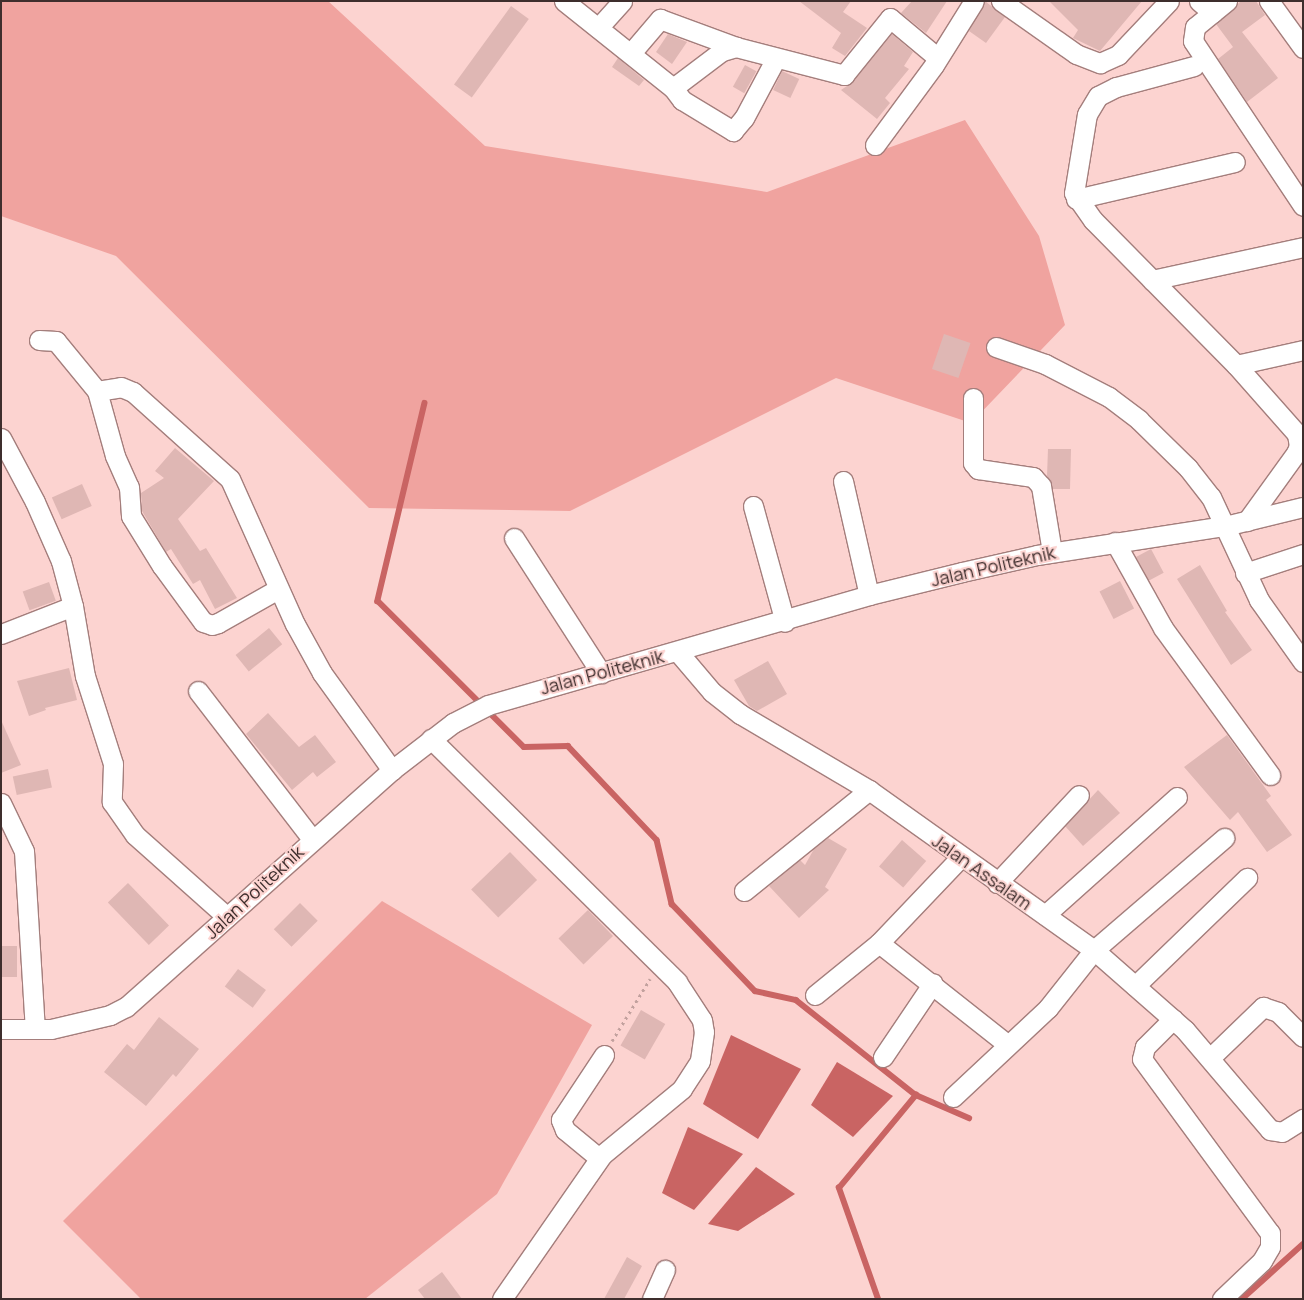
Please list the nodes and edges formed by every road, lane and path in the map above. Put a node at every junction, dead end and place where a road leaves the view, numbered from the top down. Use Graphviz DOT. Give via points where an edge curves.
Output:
graph roads {
  1 [pos="564,1"];
  2 [pos="622,1"];
  3 [pos="974,1"];
  4 [pos="1001,1"];
  5 [pos="1169,1"];
  6 [pos="1269,1"];
  7 [pos="1213,5"];
  8 [pos="598,28"];
  9 [pos="736,47"];
  10 [pos="1303,48"];
  11 [pos="631,53"];
  12 [pos="776,58"];
  13 [pos="938,58"];
  14 [pos="1194,66"];
  15 [pos="673,88"];
  16 [pos="875,145"];
  17 [pos="1234,162"];
  18 [pos="1076,199"];
  19 [pos="1303,206"];
  20 [pos="1303,247"];
  21 [pos="1152,280"];
  22 [pos="39,340"];
  23 [pos="996,346"];
  24 [pos="1303,350"];
  25 [pos="1236,365"];
  26 [pos="97,391"];
  27 [pos="973,398"];
  28 [pos="1,438"];
  29 [pos="1301,445"];
  30 [pos="843,481"];
  31 [pos="753,506"];
  32 [pos="1303,507"];
  33 [pos="1247,521"];
  34 [pos="1225,526"];
  35 [pos="514,538"];
  36 [pos="1115,542"];
  37 [pos="1052,552"];
  38 [pos="1303,554"];
  39 [pos="1245,573"];
  40 [pos="278,589"];
  41 [pos="869,596"];
  42 [pos="73,606"];
  43 [pos="786,622"];
  44 [pos="1,634"];
  45 [pos="678,652"];
  46 [pos="1303,662"];
  47 [pos="601,672"];
  48 [pos="198,691"];
  49 [pos="431,739"];
  50 [pos="392,770"];
  51 [pos="1270,775"];
  52 [pos="869,790"];
  53 [pos="1079,795"];
  54 [pos="1176,797"];
  55 [pos="1,803"];
  56 [pos="312,838"];
  57 [pos="1224,838"];
  58 [pos="960,858"];
  59 [pos="1247,878"];
  60 [pos="997,883"];
  61 [pos="744,891"];
  62 [pos="1045,914"];
  63 [pos="227,917"];
  64 [pos="879,943"];
  65 [pos="1094,950"];
  66 [pos="663,969"];
  67 [pos="933,983"];
  68 [pos="1135,986"];
  69 [pos="815,995"];
  70 [pos="1173,1019"];
  71 [pos="1,1029"];
  72 [pos="35,1029"];
  73 [pos="1303,1037"];
  74 [pos="1008,1046"];
  75 [pos="604,1055"];
  76 [pos="883,1057"];
  77 [pos="1210,1058"];
  78 [pos="953,1097"];
  79 [pos="1303,1119"];
  80 [pos="602,1155"];
  81 [pos="665,1270"];
  82 [pos="502,1299"];
  83 [pos="652,1299"];
  84 [pos="1222,1299"];
  1 -- 8 [label="street"];
  2 -- 8 [label="street"];
  3 -- 13 [label="street"];
  4 -- 5 [label="street" via="1076,54 1100,63 1118,55"];
  6 -- 10 [label="street"];
  7 -- 19 [label="street" via="1195,26 1193,41"];
  8 -- 11 [label="street"];
  9 -- 11 [label="street" via="660,19"];
  9 -- 12 [label="street"];
  9 -- 15 [label="street" via="722,51"];
  11 -- 15 [label="street"];
  12 -- 13 [label="street" via="844,75 890,18"];
  12 -- 15 [label="street" via="744,118 733,131 682,100"];
  13 -- 16 [label="street"];
  14 -- 18 [label="street" via="1116,87 1098,96 1087,114 1074,187"];
  17 -- 18 [label="street"];
  18 -- 21 [label="street"];
  20 -- 21 [label="street"];
  21 -- 25 [label="street"];
  22 -- 26 [label="street" via="56,341 66,349"];
  23 -- 34 [label="street" via="1072,376 1131,414 1200,481"];
  24 -- 25 [label="street"];
  25 -- 29 [label="street" via="1294,429"];
  26 -- 40 [label="street" via="121,387 133,392 230,479 240,495"];
  26 -- 40 [label="street" via="115,456 129,487 131,516 203,622 218,623"];
  27 -- 37 [label="street" via="973,463 978,469 1033,477 1041,486"];
  28 -- 42 [label="street" via="61,562"];
  29 -- 33 [label="street"];
  30 -- 41 [label="street"];
  31 -- 43 [label="street"];
  32 -- 33 [label="street, Jalan Politeknik"];
  33 -- 34 [label="street, Jalan Politeknik"];
  34 -- 36 [label="street, Jalan Politeknik"];
  34 -- 39 [label="street"];
  35 -- 47 [label="street"];
  36 -- 37 [label="street, Jalan Politeknik"];
  36 -- 51 [label="street" via="1163,628"];
  37 -- 41 [label="street, Jalan Politeknik"];
  38 -- 39 [label="street"];
  39 -- 46 [label="street"];
  40 -- 50 [label="street" via="322,673"];
  41 -- 43 [label="street, Jalan Politeknik"];
  42 -- 44 [label="street"];
  42 -- 63 [label="street" via="85,676 113,764 112,802 135,835"];
  43 -- 45 [label="street, Jalan Politeknik"];
  45 -- 47 [label="street, Jalan Politeknik"];
  45 -- 52 [label="street, Jalan Assalam" via="712,692 740,714"];
  47 -- 49 [label="street, Jalan Politeknik" via="483,707"];
  48 -- 56 [label="street"];
  49 -- 50 [label="street, Jalan Politeknik"];
  49 -- 66 [label="street"];
  50 -- 56 [label="street, Jalan Politeknik"];
  52 -- 58 [label="street, Jalan Assalam"];
  52 -- 61 [label="street"];
  53 -- 60 [label="street"];
  54 -- 62 [label="street"];
  55 -- 72 [label="street" via="24,851"];
  56 -- 63 [label="street, Jalan Politeknik"];
  57 -- 65 [label="street"];
  58 -- 60 [label="street, Jalan Assalam"];
  58 -- 64 [label="street"];
  59 -- 68 [label="street"];
  60 -- 62 [label="street, Jalan Assalam"];
  62 -- 65 [label="street, Jalan Assalam"];
  63 -- 72 [label="street, Jalan Politeknik" via="126,1007 74,1024"];
  64 -- 67 [label="street"];
  64 -- 69 [label="street"];
  65 -- 68 [label="street, Jalan Assalam"];
  65 -- 74 [label="street" via="1048,1008"];
  66 -- 75 [label="path" via="635,1000"];
  66 -- 80 [label="street" via="677,982 702,1020 700,1061 682,1089"];
  67 -- 74 [label="street"];
  67 -- 76 [label="street"];
  68 -- 70 [label="street, Jalan Assalam"];
  70 -- 77 [label="street, Jalan Assalam"];
  70 -- 84 [label="street" via="1145,1047 1142,1059 1270,1234 1270,1247 1262,1261"];
  71 -- 72 [label="street, Jalan Politeknik"];
  73 -- 77 [label="street" via="1278,1012 1263,1007"];
  74 -- 78 [label="street"];
  75 -- 80 [label="street" via="561,1120 565,1130"];
  77 -- 79 [label="street, Jalan Assalam" via="1262,1122 1278,1133"];
  80 -- 82 [label="street"];
  81 -- 83 [label="street"];
}
